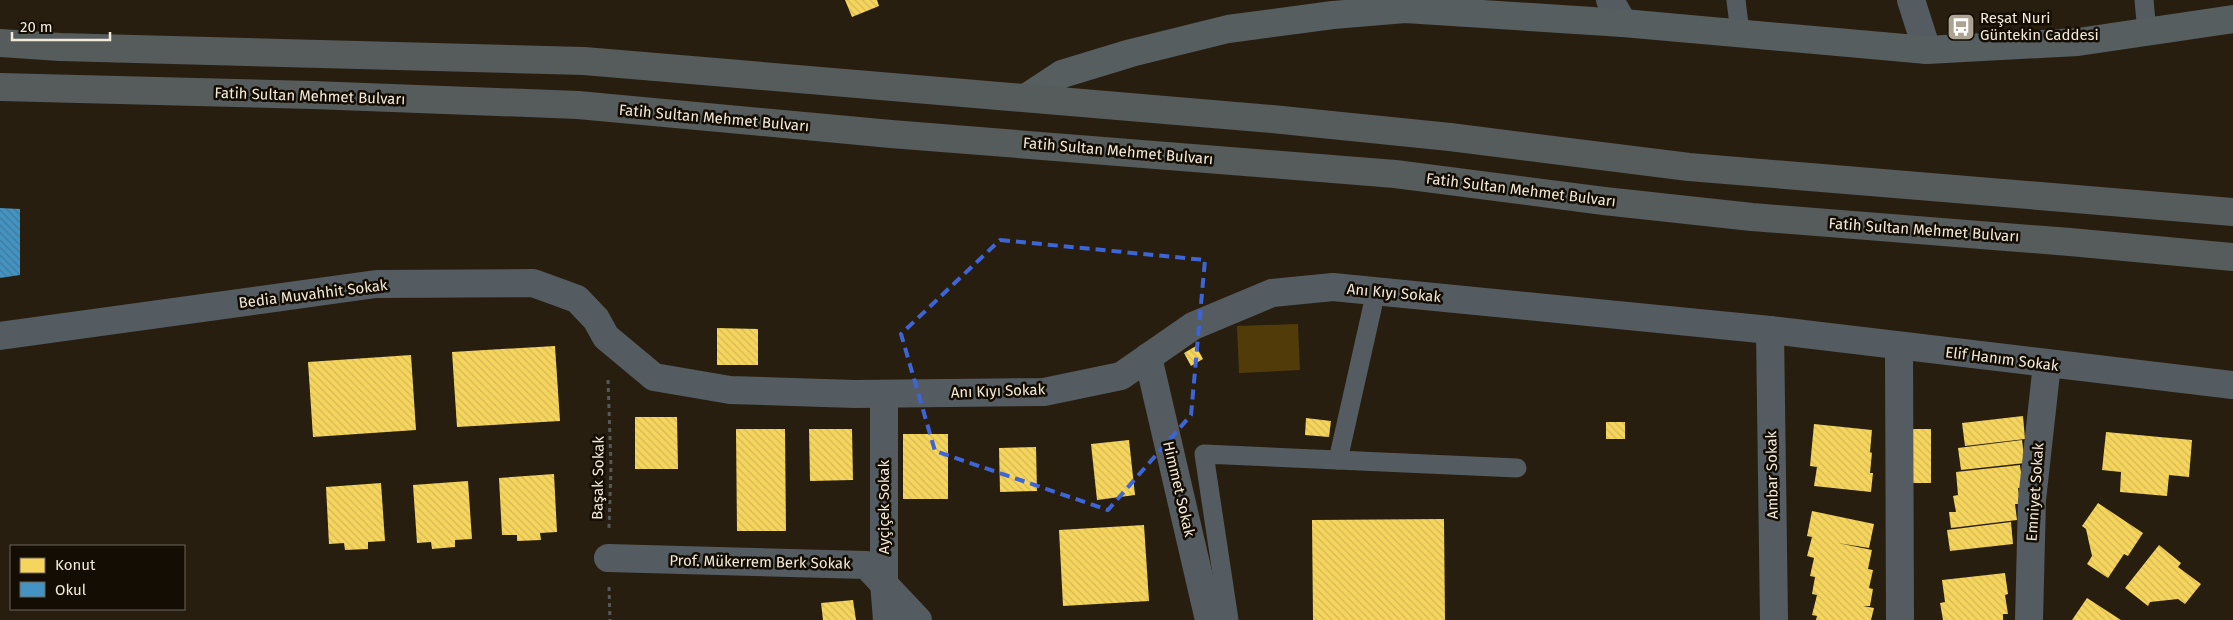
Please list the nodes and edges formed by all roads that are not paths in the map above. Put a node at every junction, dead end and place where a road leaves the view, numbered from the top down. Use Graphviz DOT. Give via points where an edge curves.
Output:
graph roads {
  1 [pos="1736,0"];
  2 [pos="1911,0"];
  3 [pos="2144,0"];
  4 [pos="1616,11"];
  5 [pos="2233,19"];
  6 [pos="2147,32"];
  7 [pos="1740,33"];
  8 [pos="0,43"];
  9 [pos="1927,50"];
  10 [pos="0,87"];
  11 [pos="1027,97"];
  12 [pos="2233,212"];
  13 [pos="2233,257"];
  14 [pos="1376,291"];
  15 [pos="1770,330"];
  16 [pos="0,336"];
  17 [pos="606,336"];
  18 [pos="1899,346"];
  19 [pos="1148,357"];
  20 [pos="2047,364"];
  21 [pos="2233,385"];
  22 [pos="884,394"];
  23 [pos="1338,460"];
  24 [pos="1517,468"];
  25 [pos="608,558"];
  26 [pos="884,582"];
  27 [pos="887,620"];
  28 [pos="918,620"];
  29 [pos="1210,620"];
  30 [pos="1229,620"];
  31 [pos="1774,620"];
  32 [pos="1900,620"];
  33 [pos="2029,620"];
  1 -- 7 [label="lane"];
  2 -- 9 [label="street"];
  3 -- 6 [label="lane"];
  4 -- 7 [label="street"];
  4 -- 11 [label="street" via="1405,9 1228,29 1062,74"];
  5 -- 6 [label="street"];
  6 -- 9 [label="street" via="2078,42"];
  7 -- 9 [label="street"];
  8 -- 11 [label="main road" via="584,61"];
  10 -- 13 [label="main road, Fatih Sultan Mehmet Bulvarı" via="578,105 891,134 1395,174 1752,217"];
  11 -- 12 [label="main road" via="1450,137 1689,167"];
  14 -- 15 [label="street, Anı Kıyı Sokak"];
  14 -- 19 [label="street, Anı Kıyı Sokak" via="1333,287 1272,293 1194,326"];
  14 -- 23 [label="lane"];
  15 -- 18 [label="street, Elif Hanım Sokak"];
  15 -- 31 [label="street, Ambar Sokak"];
  16 -- 17 [label="street, Bedia Muvahhit Sokak" via="376,284 534,283 577,299 596,319"];
  17 -- 22 [label="street, Anı Kıyı Sokak" via="654,377 730,390"];
  18 -- 20 [label="street, Elif Hanım Sokak"];
  18 -- 32 [label="street"];
  19 -- 22 [label="street, Anı Kıyı Sokak" via="1121,376 1044,392"];
  19 -- 29 [label="street, Himmet Sokak"];
  20 -- 21 [label="street, Elif Hanım Sokak"];
  20 -- 33 [label="street, Emniyet Sokak" via="2032,500"];
  22 -- 26 [label="street, Ayçiçek Sokak"];
  23 -- 24 [label="lane"];
  23 -- 30 [label="lane" via="1204,454"];
  25 -- 26 [label="street, Prof. Mükerrem Berk Sokak" via="866,565"];
  26 -- 27 [label="street, Ayçiçek Sokak"];
  26 -- 28 [label="street, Prof. Mükerrem Berk Sokak"];
}
